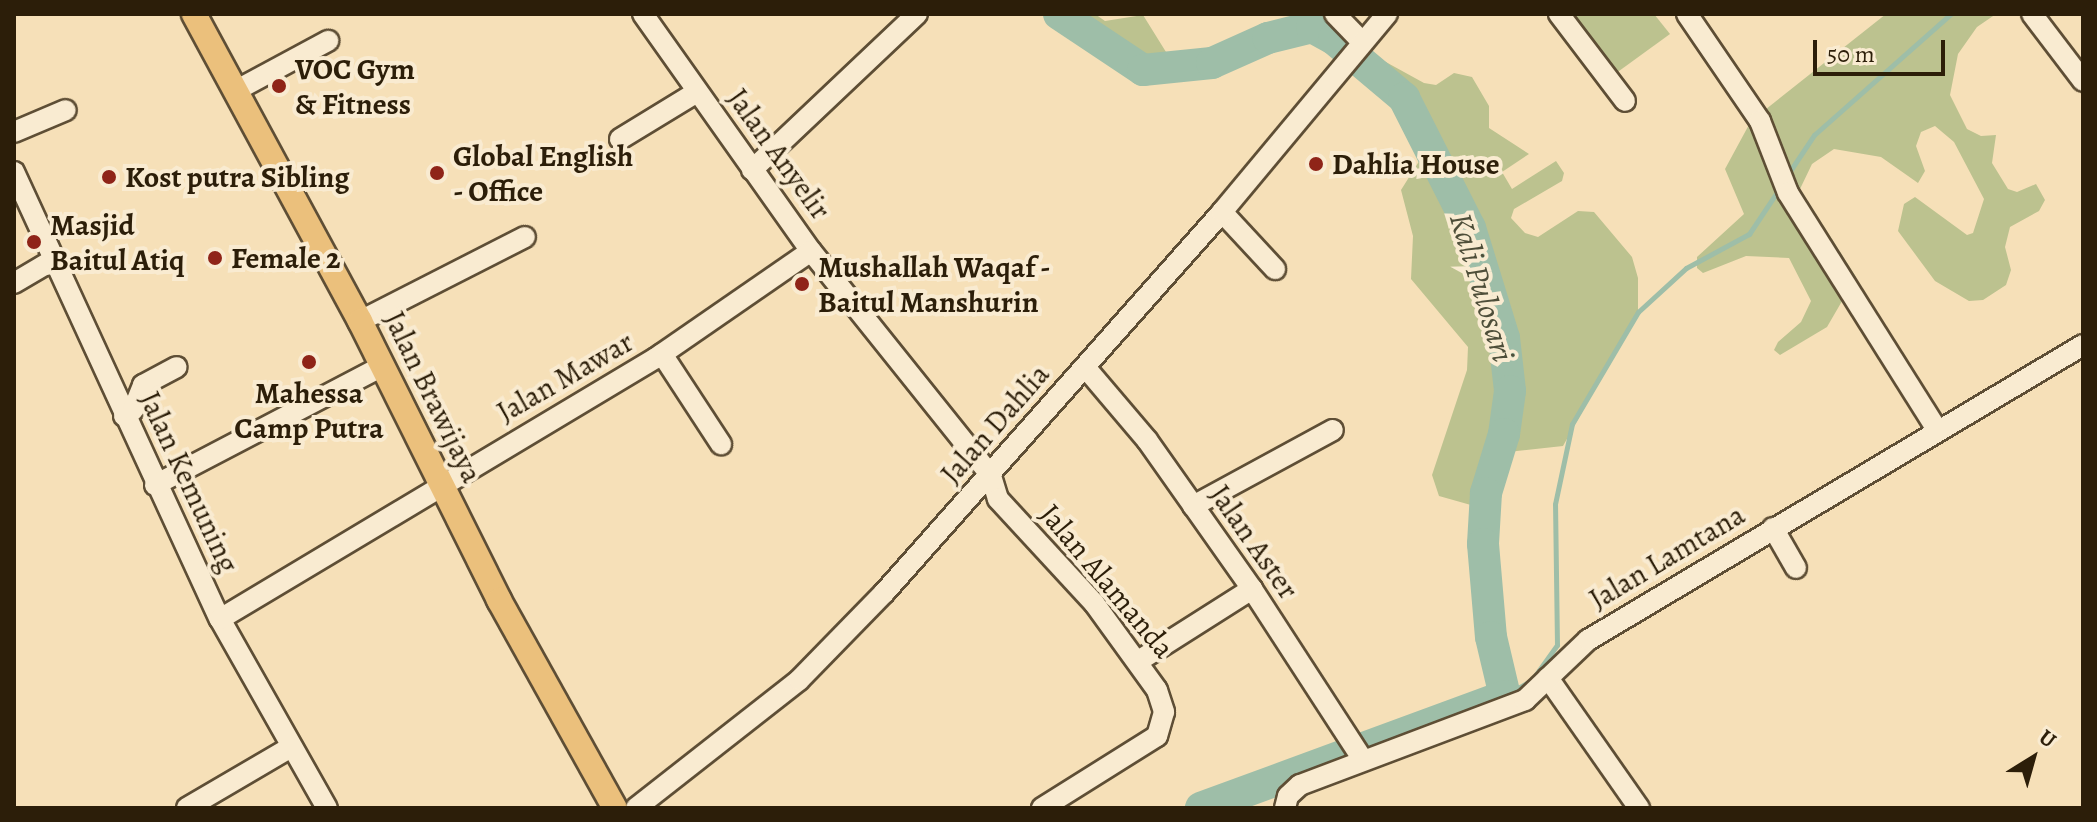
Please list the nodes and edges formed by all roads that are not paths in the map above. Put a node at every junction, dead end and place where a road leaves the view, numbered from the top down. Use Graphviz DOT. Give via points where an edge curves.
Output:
graph roads {
  1 [pos="194,14"];
  2 [pos="643,14"];
  3 [pos="917,14"];
  4 [pos="1335,14"];
  5 [pos="1387,14"];
  6 [pos="1559,14"];
  7 [pos="1687,14"];
  8 [pos="2032,14"];
  9 [pos="328,41"];
  10 [pos="1352,52"];
  11 [pos="2083,81"];
  12 [pos="235,91"];
  13 [pos="697,92"];
  14 [pos="1625,101"];
  15 [pos="66,110"];
  16 [pos="14,132"];
  17 [pos="620,139"];
  18 [pos="752,170"];
  19 [pos="14,172"];
  20 [pos="1222,212"];
  21 [pos="525,237"];
  22 [pos="811,251"];
  23 [pos="53,260"];
  24 [pos="1275,269"];
  25 [pos="14,283"];
  26 [pos="360,321"];
  27 [pos="2083,345"];
  28 [pos="662,354"];
  29 [pos="383,366"];
  30 [pos="177,367"];
  31 [pos="1085,367"];
  32 [pos="124,416"];
  33 [pos="1333,430"];
  34 [pos="1937,430"];
  35 [pos="721,444"];
  36 [pos="991,476"];
  37 [pos="155,485"];
  38 [pos="440,485"];
  39 [pos="1193,506"];
  40 [pos="1773,528"];
  41 [pos="1796,568"];
  42 [pos="1252,589"];
  43 [pos="220,619"];
  44 [pos="1140,660"];
  45 [pos="1548,678"];
  46 [pos="291,747"];
  47 [pos="1363,760"];
  48 [pos="187,808"];
  49 [pos="327,808"];
  50 [pos="615,808"];
  51 [pos="636,808"];
  52 [pos="1042,808"];
  53 [pos="1285,808"];
  54 [pos="1639,808"];
  1 -- 12 [label="main road, Jalan Brawijaya"];
  2 -- 13 [label="street, Jalan Anyelir"];
  3 -- 18 [label="street"];
  4 -- 10 [label="street"];
  5 -- 10 [label="street, Jalan Dahlia"];
  6 -- 14 [label="street"];
  7 -- 34 [label="street" via="1760,121 1778,157 1784,184"];
  8 -- 11 [label="street"];
  9 -- 12 [label="street"];
  10 -- 20 [label="street, Jalan Dahlia"];
  12 -- 26 [label="main road, Jalan Brawijaya"];
  13 -- 17 [label="street"];
  13 -- 18 [label="street, Jalan Anyelir"];
  15 -- 16 [label="street"];
  18 -- 22 [label="street, Jalan Anyelir"];
  19 -- 23 [label="street, Jalan Kemuning"];
  20 -- 24 [label="street"];
  20 -- 31 [label="street, Jalan Dahlia"];
  21 -- 26 [label="street"];
  22 -- 28 [label="street, Jalan Mawar"];
  22 -- 36 [label="street, Jalan Anyelir"];
  23 -- 25 [label="street"];
  23 -- 32 [label="street, Jalan Kemuning"];
  26 -- 29 [label="main road, Jalan Brawijaya"];
  27 -- 34 [label="street, Jalan Lamtana"];
  28 -- 35 [label="street"];
  28 -- 38 [label="street, Jalan Mawar"];
  29 -- 37 [label="street"];
  29 -- 38 [label="main road, Jalan Brawijaya"];
  30 -- 32 [label="street" via="143,385 133,410"];
  31 -- 36 [label="street, Jalan Dahlia"];
  31 -- 39 [label="street, Jalan Aster" via="1147,440"];
  32 -- 37 [label="street, Jalan Kemuning"];
  33 -- 39 [label="street"];
  34 -- 40 [label="street, Jalan Lamtana"];
  36 -- 44 [label="street, Jalan Alamanda" via="998,499"];
  36 -- 51 [label="street, Jalan Dahlia" via="799,680"];
  37 -- 43 [label="street, Jalan Kemuning"];
  38 -- 43 [label="street, Jalan Mawar"];
  38 -- 50 [label="main road, Jalan Brawijaya"];
  39 -- 42 [label="street, Jalan Aster"];
  40 -- 41 [label="street"];
  40 -- 45 [label="street, Jalan Lamtana" via="1588,640"];
  42 -- 44 [label="street, Jalan Alamanda"];
  42 -- 47 [label="street, Jalan Aster"];
  43 -- 46 [label="street, Jalan Kemuning"];
  44 -- 52 [label="street, Jalan Alamanda" via="1164,712 1157,736"];
  45 -- 47 [label="street, Jalan Lamtana" via="1508,707"];
  45 -- 54 [label="street"];
  46 -- 48 [label="street"];
  46 -- 49 [label="street, Jalan Kemuning"];
  47 -- 53 [label="street, Jalan Lamtana" via="1300,785 1288,796"];
}
